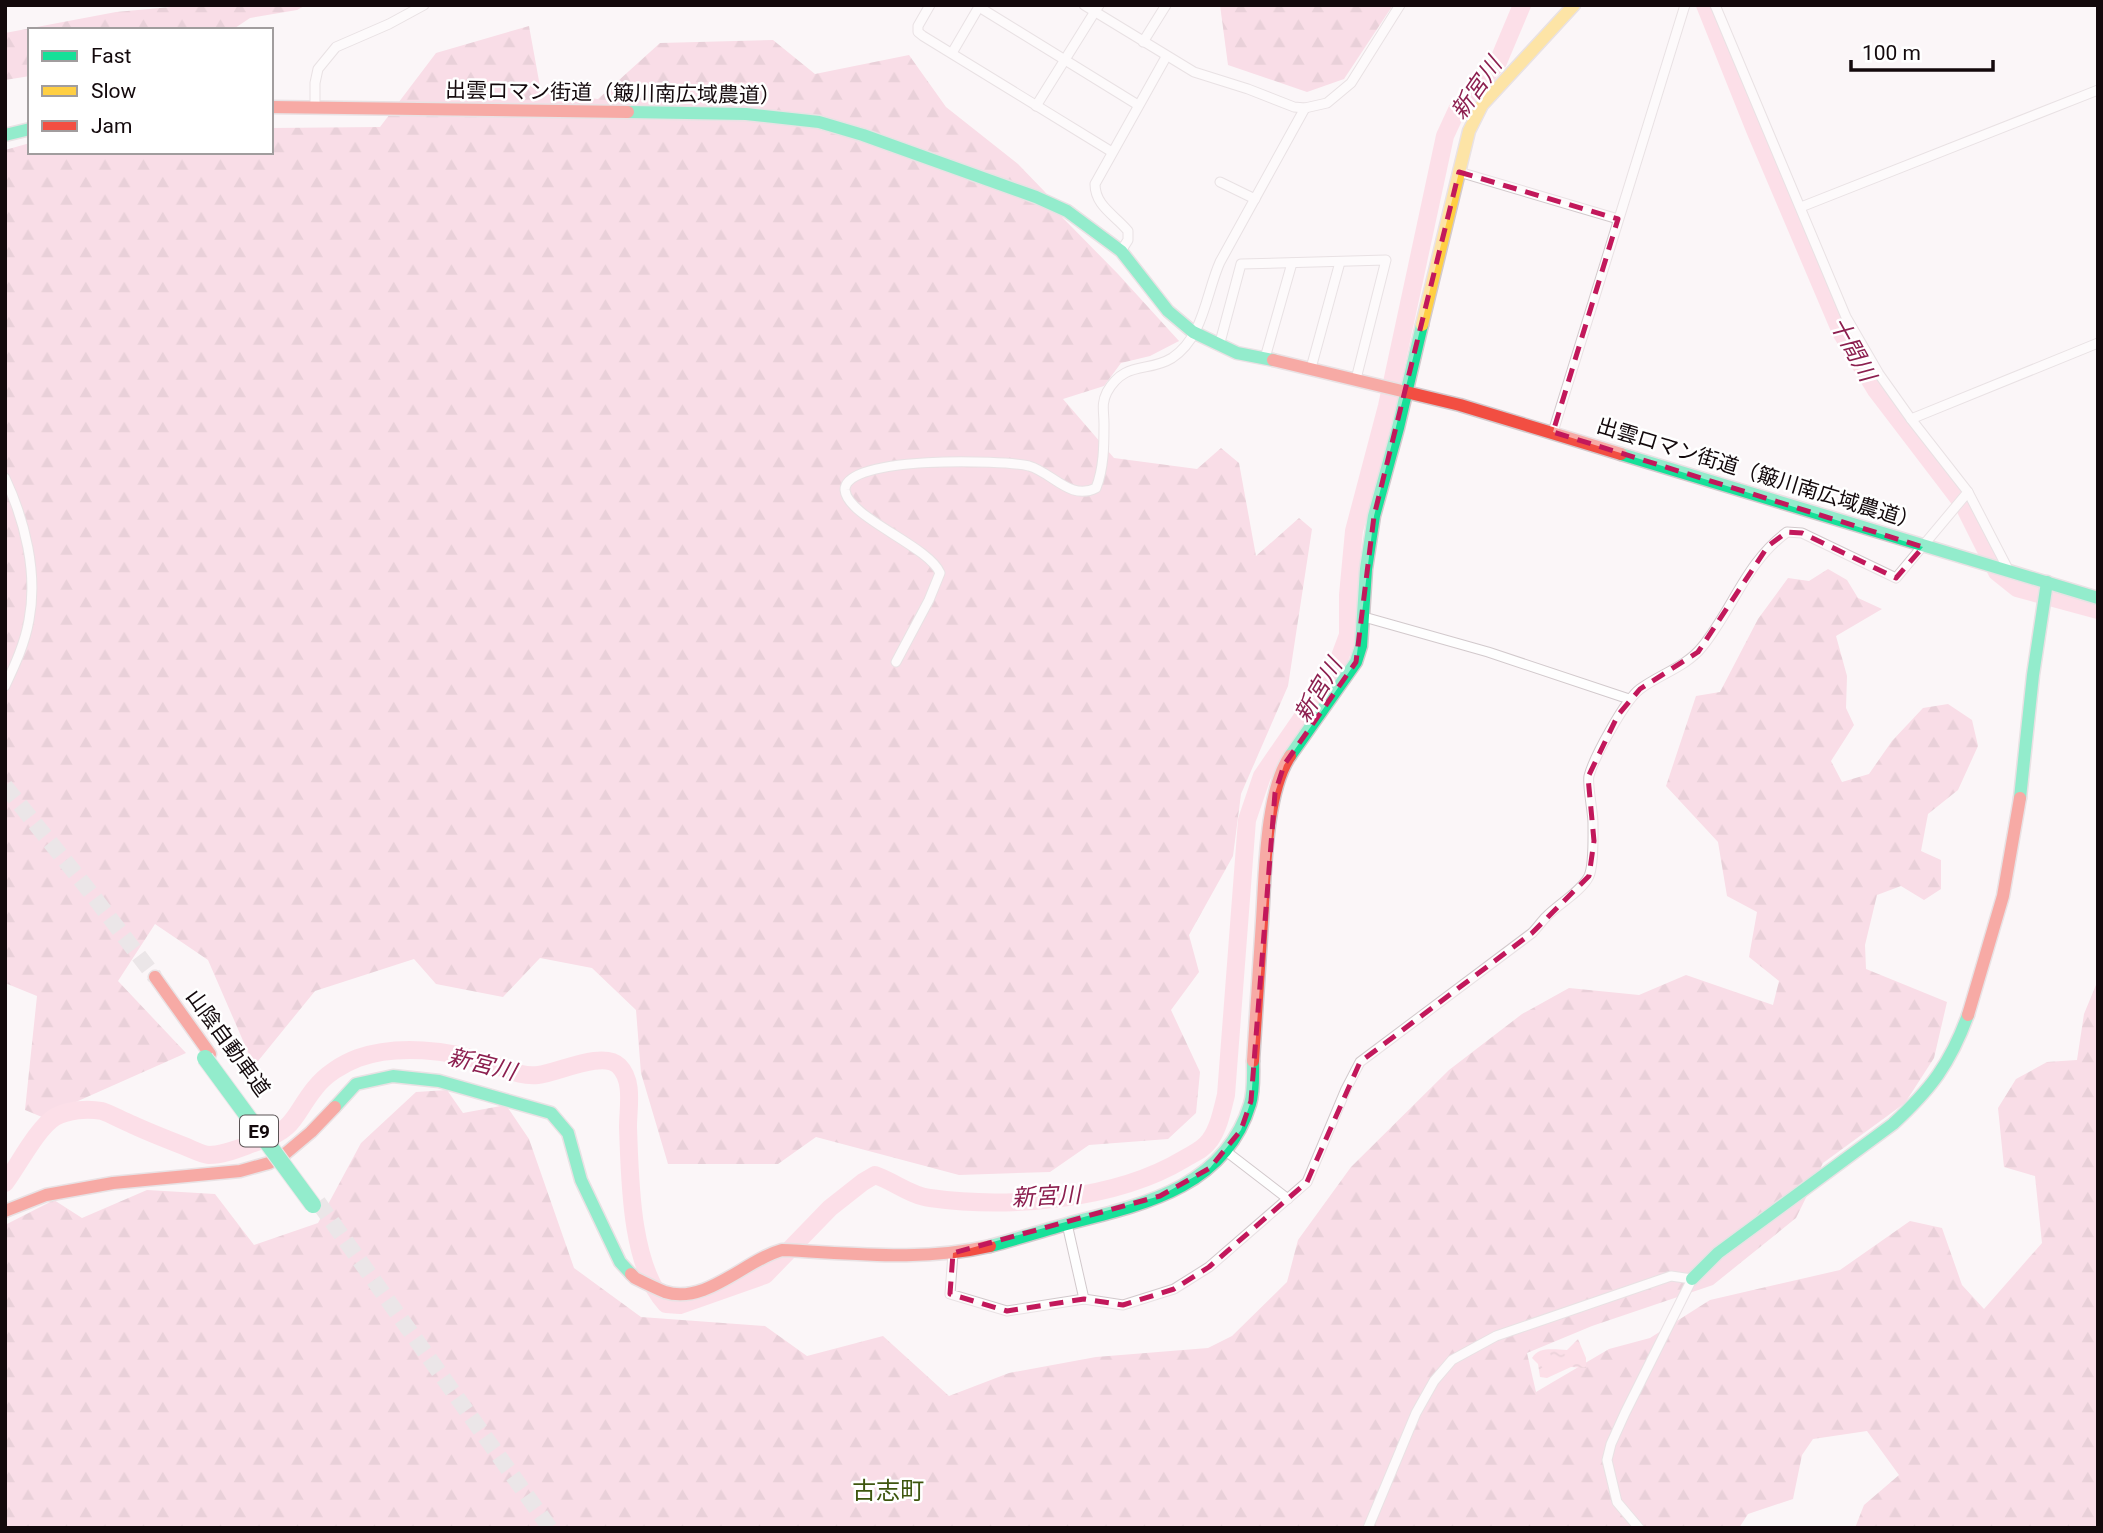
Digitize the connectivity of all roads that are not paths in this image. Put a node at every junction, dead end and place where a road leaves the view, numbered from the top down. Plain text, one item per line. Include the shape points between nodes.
1 (424, 5) edge
2 (930, 5) edge
3 (1084, 5) edge
4 (1166, 5) edge
5 (1400, 5) edge
6 (1574, 5) edge
7 (1685, 5) edge
8 (1715, 5) edge
9 (980, 6) edge
10 (1097, 9) edge
11 (1143, 42) junction
12 (952, 53) junction
13 (1166, 57) junction
14 (1065, 60) junction
15 (2098, 90) edge
16 (1138, 105) junction
17 (1036, 106) junction
18 (273, 107) edge
19 (315, 107) junction
20 (1305, 108) junction
21 (28, 130) edge
22 (5, 135) edge
23 (1112, 152) junction
24 (1459, 172) junction
25 (1220, 182) dead end
26 (1255, 199) junction
27 (1801, 207) junction
28 (1618, 219) junction
29 (1121, 250) junction
30 (1340, 261) junction
31 (1292, 263) junction
32 (1193, 332) junction
33 (2098, 343) edge
34 (1219, 346) junction
35 (1265, 358) junction
36 (1311, 368) junction
37 (1356, 380) junction
38 (1395, 389) junction
39 (1911, 419) junction
40 (1553, 432) junction
41 (5, 478) edge
42 (1968, 492) junction
43 (1923, 547) junction
44 (2009, 571) junction
45 (2047, 582) junction
46 (2094, 594) edge
47 (1364, 617) junction
48 (897, 662) dead end
49 (5, 686) edge
50 (1629, 699) junction
51 (151, 980) tunnel mouth
52 (1227, 1152) junction
53 (1288, 1199) junction
54 (315, 1203) tunnel mouth
55 (5, 1211) edge
56 (1067, 1224) junction
57 (953, 1253) junction
58 (1692, 1279) junction
59 (1084, 1299) junction
60 (1368, 1528) edge
61 (1639, 1528) edge

1 - 19 street via 336,47 318,69
2 - 12 street via 918,32
3 - 10 street
4 - 11 street
5 - 20 street via 1351,83 1327,103
6 - 24 main road via 1482,105 1469,131
7 - 28 street
8 - 27 street
9 - 12 street
9 - 14 street
10 - 11 street
10 - 14 street
11 - 13 street
12 - 17 street
13 - 16 street
13 - 20 street via 1194,72
14 - 16 street
14 - 17 street
15 - 27 street
16 - 23 street
17 - 23 street
18 - 19 main road, 出雲ロマン街道（簸川南広域農道）
19 - 29 main road, 出雲ロマン街道（簸川南広域農道） via 746,114 818,122 1036,197 1067,211
20 - 26 street
21 - 22 main road
23 - 29 street via 1095,192 1128,230
24 - 28 street
24 - 38 main road
25 - 26 street
26 - 32 street via 1220,262 1202,319
27 - 39 street via 1846,317
28 - 40 street
29 - 32 main road, 出雲ロマン街道（簸川南広域農道） via 1168,311
30 - 31 street
30 - 36 street
30 - 37 street via 1386,260
31 - 34 street via 1241,264
31 - 35 street
32 - 34 main road, 出雲ロマン街道（簸川南広域農道）
32 - 48 street via 1171,359 1130,370 1108,391 1102,405 1102,474 1096,488 1088,492 1067,488 1031,467 1004,463 915,463 851,478 845,491 850,500 940,573
33 - 39 street
34 - 35 main road, 出雲ロマン街道（簸川南広域農道）
35 - 36 main road, 出雲ロマン街道（簸川南広域農道）
36 - 37 main road, 出雲ロマン街道（簸川南広域農道）
37 - 38 main road, 出雲ロマン街道（簸川南広域農道）
38 - 40 main road, 出雲ロマン街道（簸川南広域農道）
38 - 47 main road via 1366,569
39 - 42 street
40 - 43 main road, 出雲ロマン街道（簸川南広域農道）
41 - 49 street via 19,509 31,583 30,619
42 - 43 street
42 - 44 street
43 - 44 main road, 出雲ロマン街道（簸川南広域農道）
43 - 50 street via 1896,579 1802,533 1787,532 1768,546 1698,652
44 - 45 main road, 出雲ロマン街道（簸川南広域農道）
45 - 46 main road, 出雲ロマン街道（簸川南広域農道）
45 - 58 main road via 2019,811 2001,910 1947,1062 1934,1083 1893,1124 1718,1253
47 - 50 street
47 - 52 main road via 1356,662 1284,765 1275,793 1266,856 1251,1101
50 - 53 street via 1588,777 1594,841 1589,876 1532,933 1360,1062 1307,1182
51 - 54 main road, 山陰自動車道 / E9, bridge
52 - 53 street
52 - 56 main road via 1189,1182 1160,1196
53 - 59 street via 1209,1268 1174,1289 1123,1306
55 - 57 main road via 73,1190 240,1171 269,1163 311,1132 356,1084 393,1076 439,1081 551,1113 568,1133 581,1180 620,1262 635,1278 668,1293 702,1292 782,1250
56 - 57 main road
56 - 59 street
57 - 59 street via 950,1294 1007,1311
58 - 60 street via 1671,1276 1496,1336 1452,1360 1416,1413
58 - 61 street via 1606,1460 1617,1502

